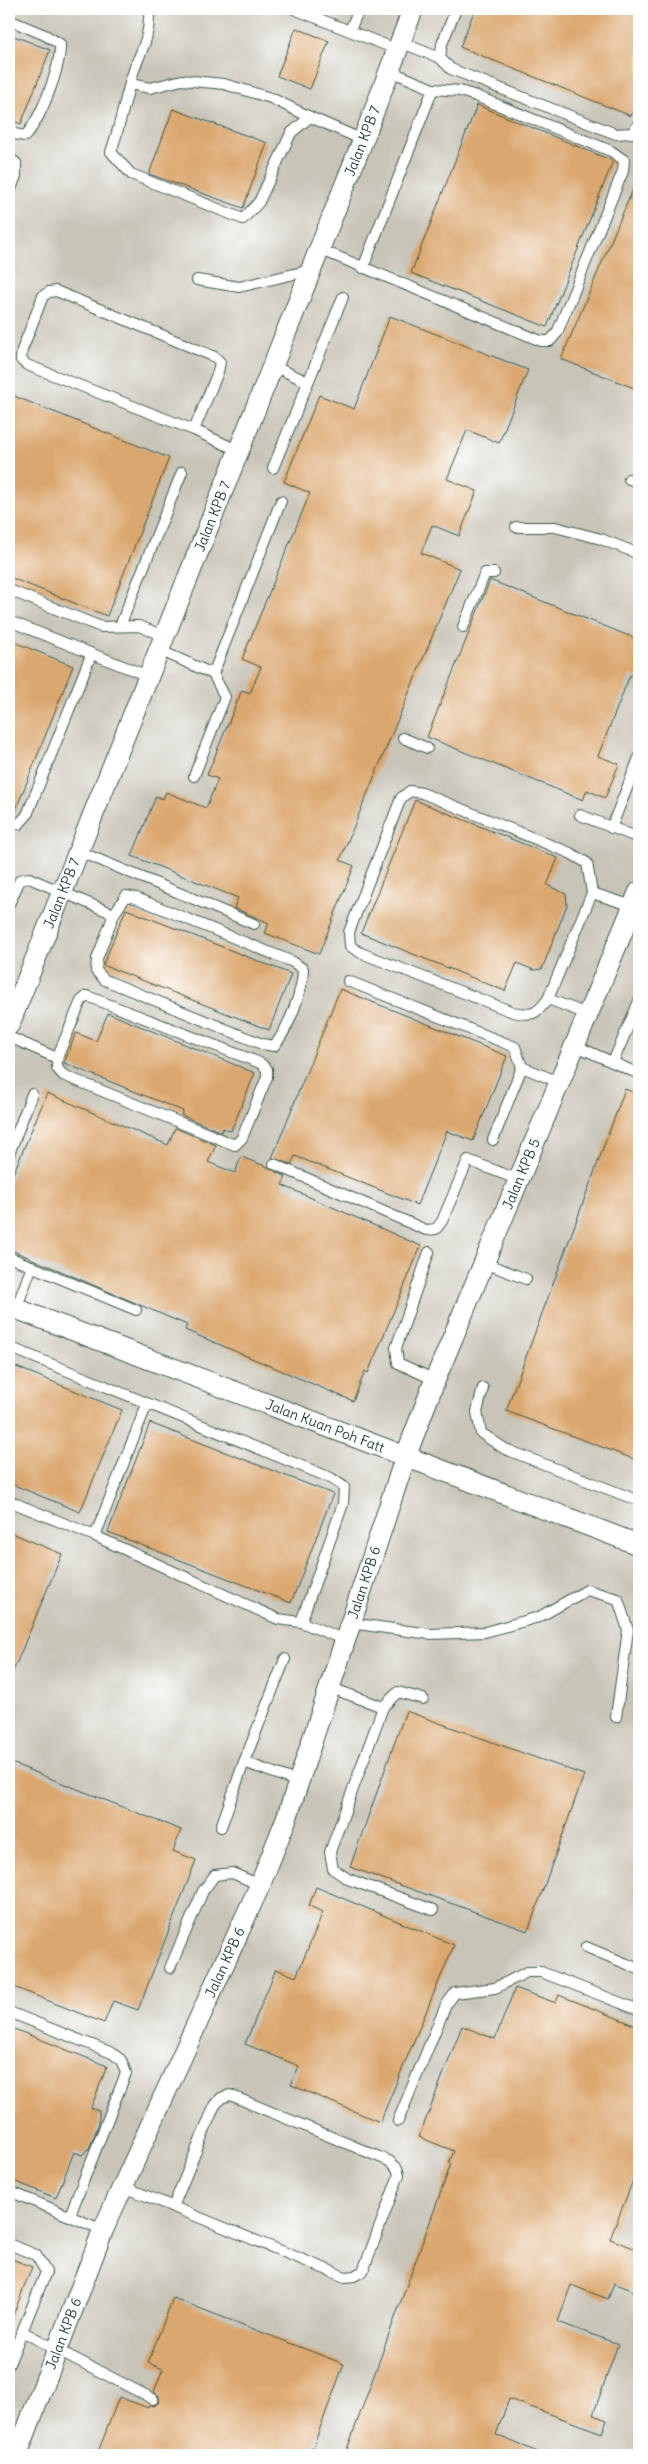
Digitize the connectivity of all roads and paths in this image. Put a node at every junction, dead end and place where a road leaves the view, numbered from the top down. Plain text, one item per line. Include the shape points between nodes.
1 (294, 9) edge
2 (359, 9) edge
3 (413, 9) edge
4 (456, 9) edge
5 (149, 17) dead end
6 (9, 20) edge
7 (350, 30) junction
8 (399, 46) junction
9 (440, 58) junction
10 (390, 71) junction
11 (130, 84) junction
12 (432, 89) junction
13 (310, 117) junction
14 (639, 123) edge
15 (9, 132) edge
16 (363, 140) junction
17 (9, 158) edge
18 (9, 194) edge
19 (319, 249) junction
20 (363, 268) junction
21 (312, 269) junction
22 (197, 280) dead end
23 (342, 297) dead end
24 (273, 366) junction
25 (308, 382) junction
26 (194, 430) junction
27 (239, 450) junction
28 (273, 468) dead end
29 (182, 472) dead end
30 (281, 501) dead end
31 (516, 527) dead end
32 (639, 554) edge
33 (494, 573) dead end
34 (9, 590) edge
35 (9, 621) edge
36 (120, 626) junction
37 (463, 627) dead end
38 (162, 643) junction
39 (91, 655) junction
40 (213, 674) junction
41 (148, 676) junction
42 (403, 738) dead end
43 (427, 748) dead end
44 (639, 758) edge
45 (194, 776) dead end
46 (580, 814) dead end
47 (9, 823) edge
48 (611, 828) junction
49 (639, 838) edge
50 (78, 851) junction
51 (62, 892) junction
52 (592, 893) junction
53 (636, 899) edge
54 (9, 904) edge
55 (114, 914) junction
56 (254, 924) dead end
57 (348, 981) dead end
58 (548, 999) junction
59 (639, 1001) edge
60 (587, 1014) junction
61 (9, 1025) edge
62 (9, 1037) edge
63 (574, 1045) junction
64 (57, 1058) junction
65 (613, 1062) junction
66 (522, 1067) junction
67 (639, 1074) edge
68 (559, 1082) junction
69 (32, 1094) dead end
70 (492, 1140) dead end
71 (9, 1154) edge
72 (274, 1164) dead end
73 (519, 1180) junction
74 (428, 1252) dead end
75 (9, 1257) edge
76 (485, 1263) junction
77 (32, 1266) junction
78 (526, 1279) dead end
79 (12, 1308) edge
80 (136, 1310) dead end
81 (9, 1347) edge
82 (434, 1380) junction
83 (482, 1388) dead end
84 (147, 1404) junction
85 (405, 1458) junction
86 (9, 1501) edge
87 (639, 1501) edge
88 (95, 1536) junction
89 (639, 1546) edge
90 (301, 1622) junction
91 (348, 1632) junction
92 (285, 1659) dead end
93 (331, 1688) junction
94 (423, 1699) dead end
95 (383, 1708) junction
96 (616, 1717) dead end
97 (244, 1762) junction
98 (300, 1782) junction
99 (221, 1827) dead end
100 (260, 1885) junction
101 (433, 1910) dead end
102 (586, 1947) dead end
103 (170, 1968) dead end
104 (639, 1969) edge
105 (639, 2010) edge
106 (9, 2012) edge
107 (398, 2120) dead end
108 (122, 2186) junction
109 (9, 2191) edge
110 (173, 2207) junction
111 (70, 2215) junction
112 (102, 2230) junction
113 (9, 2244) edge
114 (23, 2332) junction
115 (57, 2349) junction
116 (9, 2364) edge
117 (153, 2399) dead end
118 (17, 2455) edge

1 - 7 lane
2 - 7 lane
3 - 8 street, Jalan KPB 7
4 - 9 lane
5 - 11 lane via 149,34
6 - 15 lane via 60,44 61,57 34,127 25,136
7 - 8 lane
8 - 9 lane
8 - 10 street, Jalan KPB 7
9 - 14 lane via 451,69 616,134 632,133
10 - 12 lane
10 - 16 street, Jalan KPB 7
11 - 13 lane via 150,88 182,80 224,84 271,98
11 - 13 lane via 111,152 130,174 243,219 259,202 291,133
12 - 20 lane
12 - 20 lane via 476,96 611,151 624,160 623,171 557,333 550,342
13 - 16 lane
16 - 19 street, Jalan KPB 7
17 - 18 lane via 16,163 16,176
19 - 20 lane
19 - 21 street, Jalan KPB 7
21 - 22 lane via 239,287
21 - 24 street, Jalan KPB 7
23 - 25 lane
24 - 25 lane
24 - 27 street, Jalan KPB 7
25 - 28 lane
26 - 26 lane via 27,365 22,360 22,350 44,296 56,291 215,357 220,362 218,372
26 - 27 lane
27 - 38 street, Jalan KPB 7
29 - 36 lane
30 - 40 lane
31 - 32 lane via 555,527 601,539
33 - 37 lane via 485,574
34 - 36 lane via 100,627
35 - 39 lane
36 - 38 lane via 139,626
38 - 40 lane
38 - 41 street, Jalan KPB 7
39 - 41 lane
39 - 47 lane via 28,815 19,824
40 - 45 lane via 225,697
41 - 50 street, Jalan KPB 7
42 - 43 lane
44 - 48 lane
46 - 48 lane
48 - 49 lane
50 - 51 street, Jalan KPB 7
50 - 56 lane
51 - 54 lane via 29,878 20,880
51 - 55 lane
51 - 61 street, Jalan KPB 7
52 - 53 lane
52 - 58 lane
52 - 58 lane via 587,863 570,853 422,794 410,791 401,798 348,932 350,946 513,1012 529,1015 540,1010
53 - 60 street, Jalan KPB 5
55 - 55 lane via 126,896 136,898 293,962 303,969 303,981 282,1037 274,1046 262,1044 105,980 96,971 97,959
57 - 66 lane via 514,1047
58 - 60 lane
59 - 65 lane
60 - 63 street, Jalan KPB 5
62 - 64 lane
63 - 65 lane
63 - 68 street, Jalan KPB 5
64 - 64 lane via 57,1068 63,1075 235,1144 242,1138 267,1077 267,1069 260,1064 87,996 81,1001
65 - 67 lane
66 - 68 lane
66 - 70 lane
68 - 73 street, Jalan KPB 5
69 - 71 lane
72 - 73 lane via 426,1230 436,1229 442,1221 468,1160
73 - 76 street, Jalan KPB 5
74 - 82 lane via 396,1348 398,1364
75 - 77 lane
76 - 78 lane
76 - 82 street, Jalan KPB 5
77 - 79 lane
77 - 80 lane
79 - 85 street, Jalan Kuan Poh Fatt
81 - 84 lane
82 - 85 street, Jalan KPB 5
83 - 87 lane via 477,1412 482,1434 505,1448
84 - 88 lane
84 - 90 lane via 331,1478 344,1487 343,1504
85 - 89 street, Jalan Kuan Poh Fatt
85 - 91 street, Jalan KPB 6
86 - 88 lane
88 - 90 lane via 278,1619
90 - 91 lane
91 - 93 street, Jalan KPB 6
91 - 96 lane via 485,1632 539,1618 587,1590 618,1599 628,1630
92 - 97 lane
93 - 95 lane
93 - 98 street, Jalan KPB 6
94 - 95 lane via 398,1692
95 - 101 lane via 330,1852 333,1869 348,1879
97 - 98 lane
97 - 99 lane
98 - 100 street, Jalan KPB 6
100 - 103 lane via 232,1873 215,1875 203,1891
100 - 108 street, Jalan KPB 6
102 - 104 lane
105 - 107 lane via 541,1972 527,1972 495,1988 455,1992 446,2005
106 - 111 lane via 112,2052 121,2060 126,2073
108 - 110 lane
108 - 112 street, Jalan KPB 6
109 - 111 lane
110 - 110 lane via 345,2277 354,2276 362,2271 399,2175 389,2161 230,2095 221,2098 214,2108
111 - 112 lane
112 - 115 street, Jalan KPB 6
113 - 114 lane via 36,2255 46,2272
114 - 115 lane
114 - 116 lane
115 - 117 lane
115 - 118 street, Jalan KPB 6

